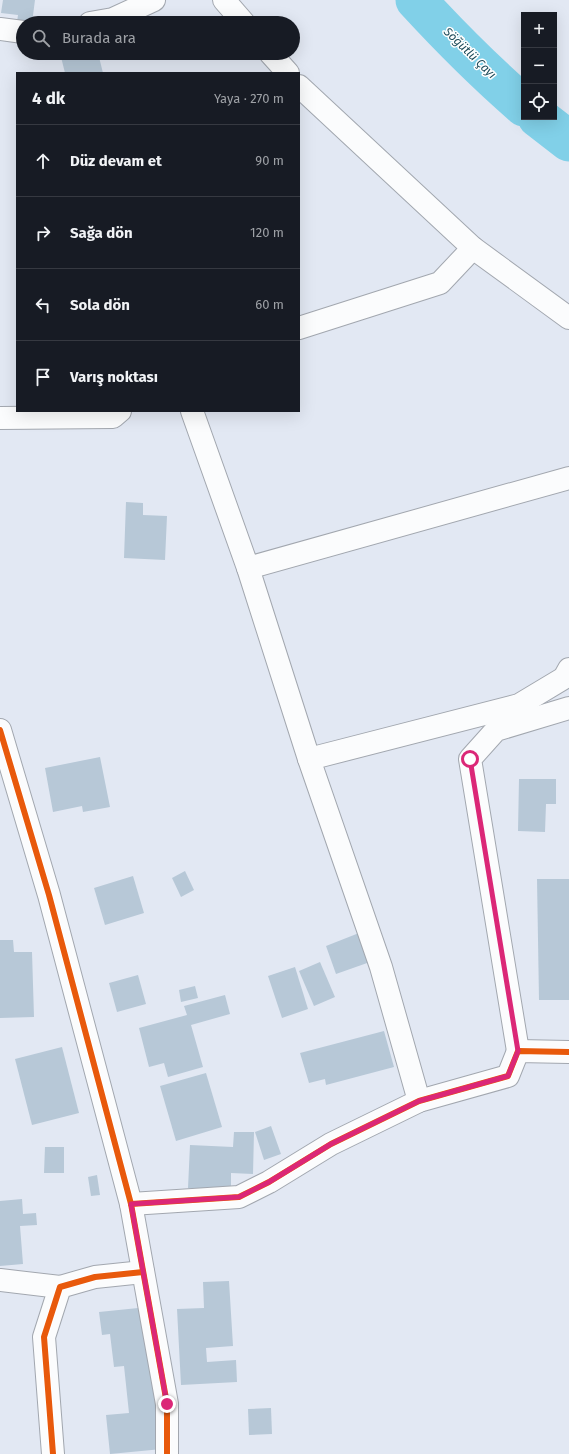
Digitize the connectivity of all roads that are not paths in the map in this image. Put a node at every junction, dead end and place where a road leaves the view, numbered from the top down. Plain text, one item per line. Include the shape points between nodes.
1 (154, 0) edge
2 (224, 0) edge
3 (118, 16) edge
4 (238, 16) edge
5 (0, 29) edge
6 (16, 31) edge
7 (276, 60) edge
8 (287, 72) edge
9 (300, 87) edge
10 (473, 248) junction
11 (569, 318) edge
12 (300, 328) edge
13 (119, 412) edge
14 (192, 412) edge
15 (0, 418) edge
16 (569, 478) edge
17 (248, 568) junction
18 (569, 669) edge
19 (569, 708) edge
20 (0, 730) edge
21 (309, 759) junction
22 (518, 1051) junction
23 (569, 1052) edge
24 (419, 1101) junction
25 (131, 1204) junction
26 (143, 1272) junction
27 (0, 1280) edge
28 (60, 1287) junction
29 (52, 1454) edge
30 (167, 1454) edge

1 - 3 street
2 - 4 street
5 - 6 street
7 - 8 street
9 - 10 street
10 - 11 street
10 - 12 street via 440,283
13 - 15 street via 113,416
14 - 17 street
16 - 17 street
17 - 21 street
18 - 21 street via 564,678 519,704
19 - 22 street via 496,730 470,759
20 - 25 street via 49,895
21 - 24 street via 381,967
22 - 23 street
22 - 24 street via 508,1076
24 - 25 street via 331,1144 239,1197
25 - 26 street
26 - 28 street via 95,1277
26 - 30 street via 167,1404
27 - 28 street
28 - 29 street via 44,1337

